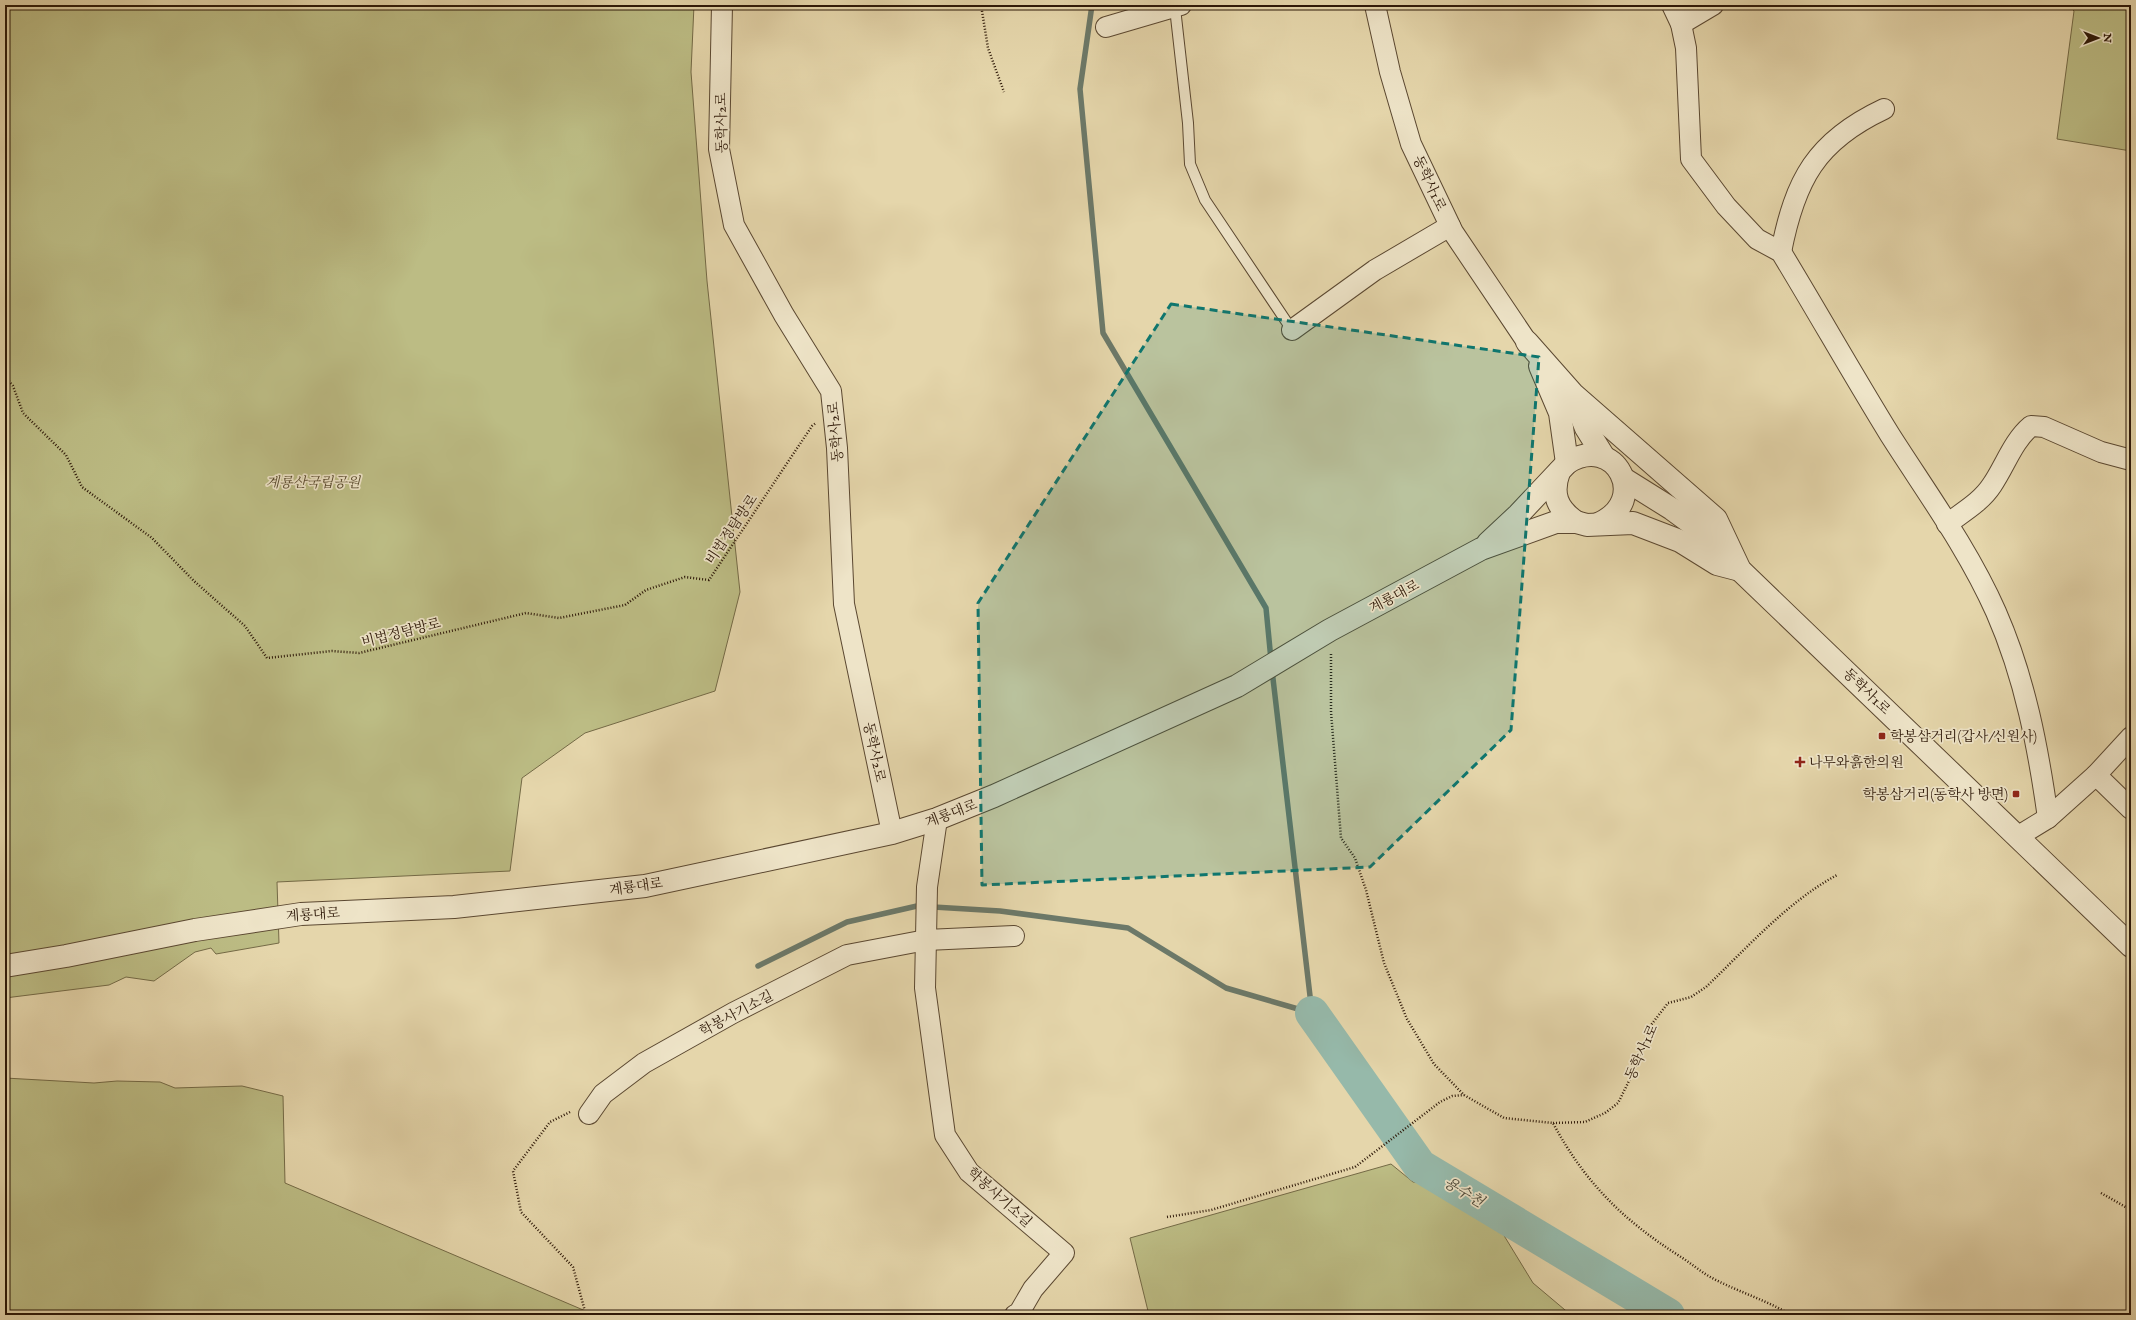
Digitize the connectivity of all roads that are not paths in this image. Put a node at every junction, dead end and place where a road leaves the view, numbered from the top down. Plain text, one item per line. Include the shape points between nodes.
1 (722, 5) edge
2 (1375, 5) edge
3 (1672, 5) edge
4 (1713, 5) edge
5 (1178, 6) edge
6 (1681, 24) junction
7 (1106, 27) dead end
8 (1884, 109) dead end
9 (1450, 226) junction
10 (1782, 252) junction
11 (1292, 330) joint
12 (1527, 342) junction
13 (1573, 394) junction
14 (1604, 458) junction
15 (2131, 460) edge
16 (1563, 468) junction
17 (1624, 478) junction
18 (1576, 522) junction
19 (1598, 524) junction
20 (1947, 524) junction
21 (1481, 550) junction
22 (1735, 561) junction
23 (2131, 737) edge
24 (2096, 775) junction
25 (2131, 809) edge
26 (2048, 818) junction
27 (937, 819) junction
28 (892, 833) junction
29 (2017, 837) junction
30 (926, 930) junction
31 (1014, 936) dead end
32 (2131, 946) edge
33 (5, 966) edge
34 (583, 1111) road end
35 (1018, 1314) edge

1 - 28 street, 동학사2로 via 720,149 734,225 784,315 831,391 843,540 844,604
2 - 9 street, 동학사1로 via 1390,72 1411,144
3 - 6 street
4 - 6 street
5 - 7 street
5 - 11 lane via 1190,164 1205,200
6 - 10 street via 1686,48 1691,159 1726,206 1757,239
8 - 10 street via 1857,122 1816,158 1797,192 1786,227
9 - 11 street via 1375,270
9 - 12 street, 동학사1로
10 - 20 street via 1890,434
12 - 13 street
12 - 16 street via 1549,384 1560,413
13 - 14 street via 1586,428
13 - 22 street via 1716,519
14 - 16 street via 1588,454 1576,457
14 - 17 street via 1618,468
15 - 20 street via 2102,452 2044,427 2031,426 2023,433 1991,487 1975,504
16 - 18 street via 1555,483 1555,495 1559,506
16 - 21 street
17 - 19 street via 1625,490 1620,507 1609,519
17 - 22 street, 동학사1로 via 1701,529
18 - 19 street
18 - 21 street via 1556,522
19 - 22 street via 1633,523 1680,541 1717,564
20 - 26 street via 1975,568 1997,614 2018,671 2040,755
21 - 27 street, 계룡대로 via 1330,630 1237,686
22 - 29 street, 동학사1로
23 - 24 street
24 - 25 street
24 - 26 street
26 - 29 street
27 - 28 street, 계룡대로
27 - 30 street via 927,887
28 - 33 street, 계룡대로 via 645,886 454,907 301,914 195,930
29 - 32 street, 동학사1로
30 - 31 street
30 - 34 street, 학봉사기소길 via 847,955 734,1013 644,1062
30 - 35 street, 학봉사기소길 via 925,988 945,1135 969,1172 1064,1253 1034,1289

